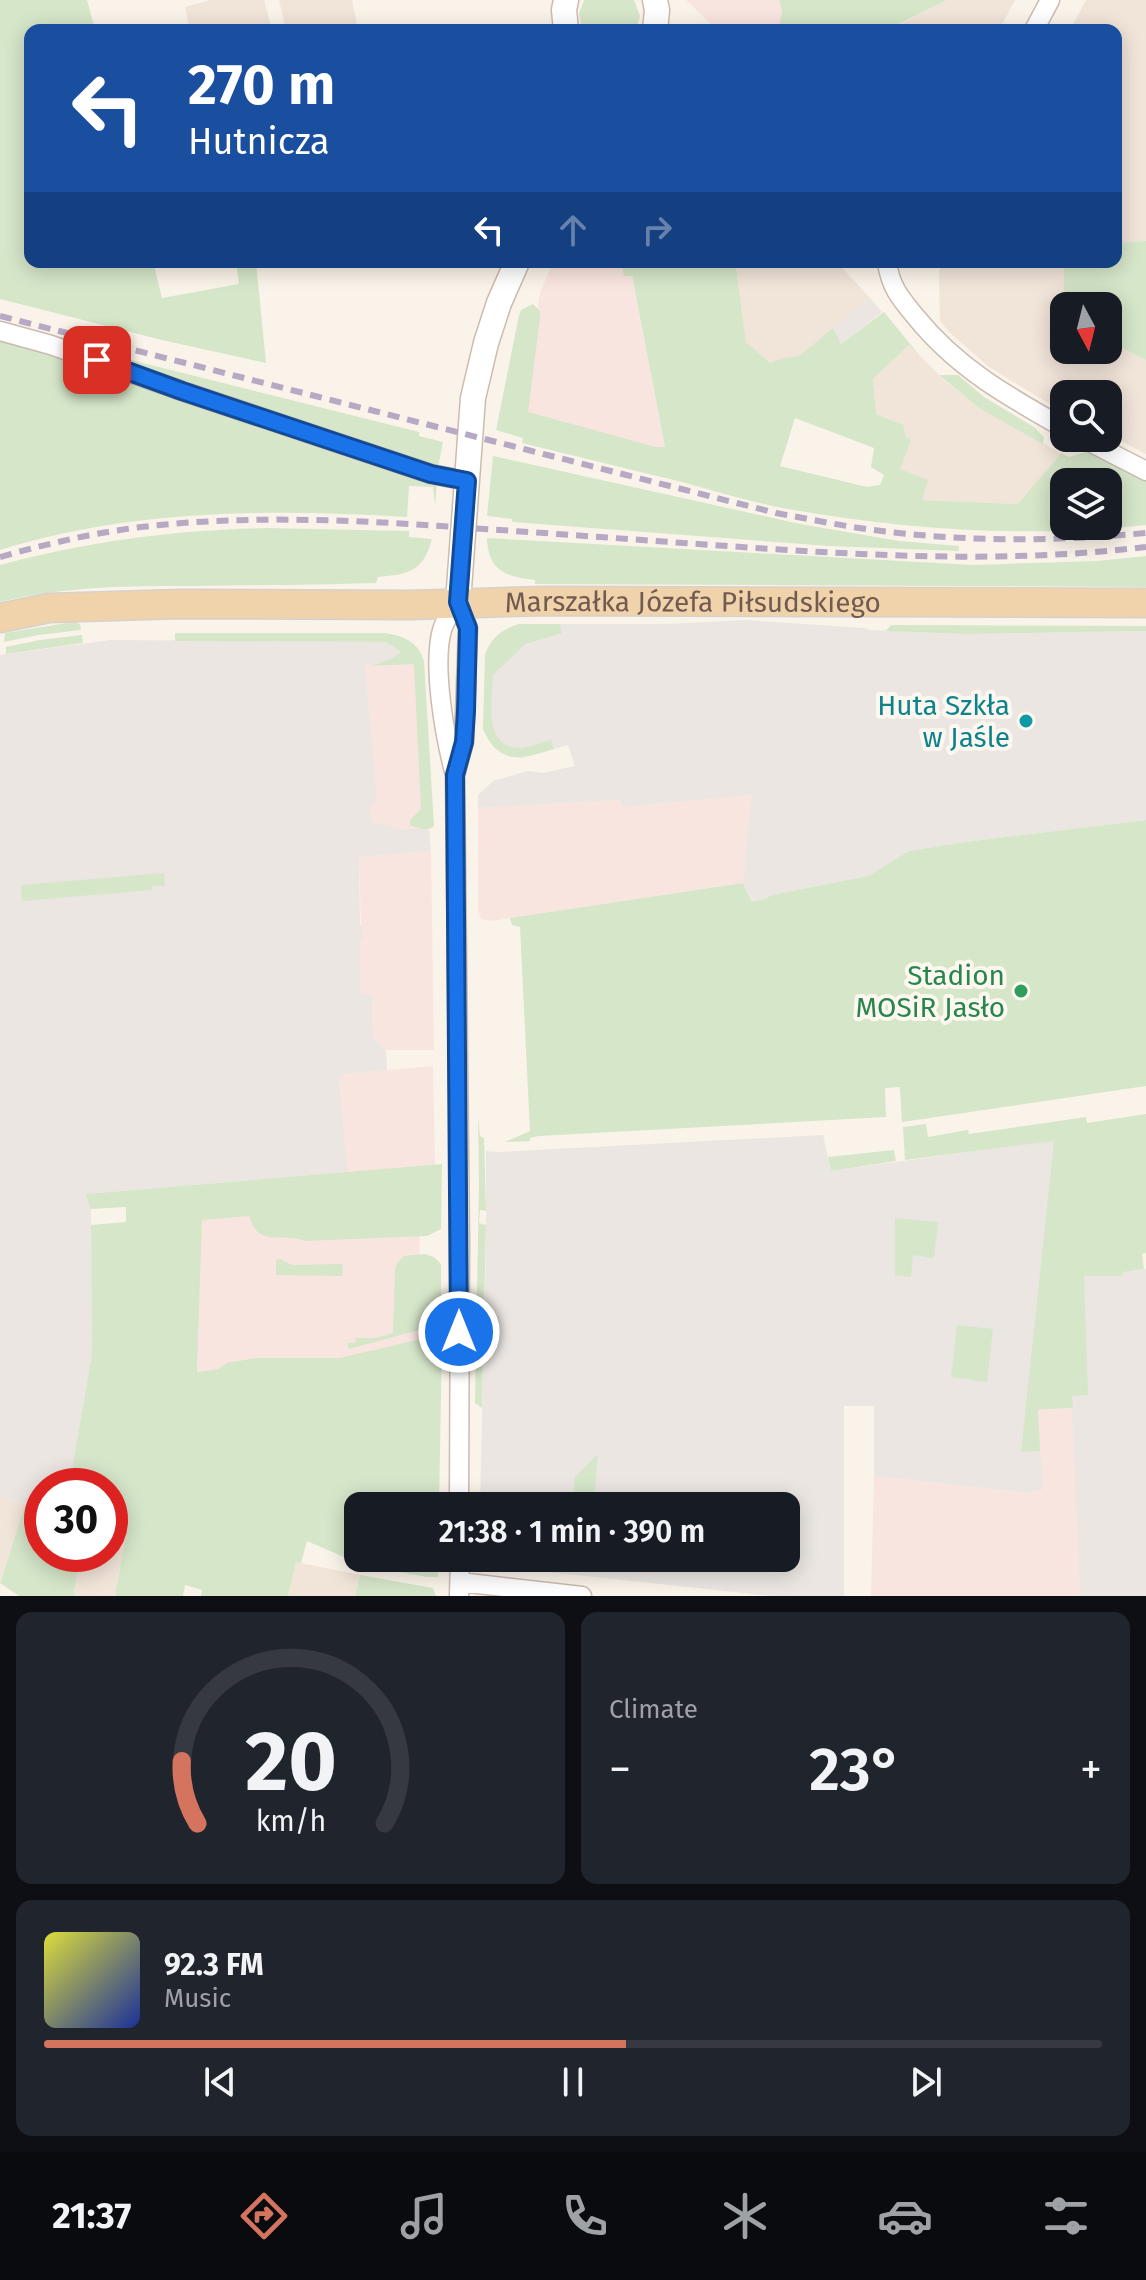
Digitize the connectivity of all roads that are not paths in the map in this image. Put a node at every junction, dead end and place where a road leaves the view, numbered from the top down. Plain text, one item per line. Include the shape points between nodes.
1 (1050, 0) edge
2 (1037, 24) edge
3 (514, 268) edge
4 (888, 268) edge
5 (0, 331) edge
6 (1050, 420) edge
7 (1109, 452) edge
8 (1146, 471) edge
9 (467, 481) junction
10 (458, 602) junction
11 (1146, 603) edge
12 (0, 618) edge
13 (455, 775) junction
14 (459, 1492) edge
15 (460, 1589) edge
16 (582, 1596) edge

1 - 2 street
3 - 9 main road via 486,343 473,398
4 - 6 street via 892,286 948,353 995,389
5 - 9 street via 431,474
7 - 8 street
9 - 10 main road
10 - 11 main road, Marszałka Józefa Piłsudskiego
10 - 12 main road, Marszałka Józefa Piłsudskiego via 110,605 49,608
10 - 13 street via 468,628 464,742
10 - 13 street via 442,629 439,668 446,742
13 - 14 street
15 - 16 street

